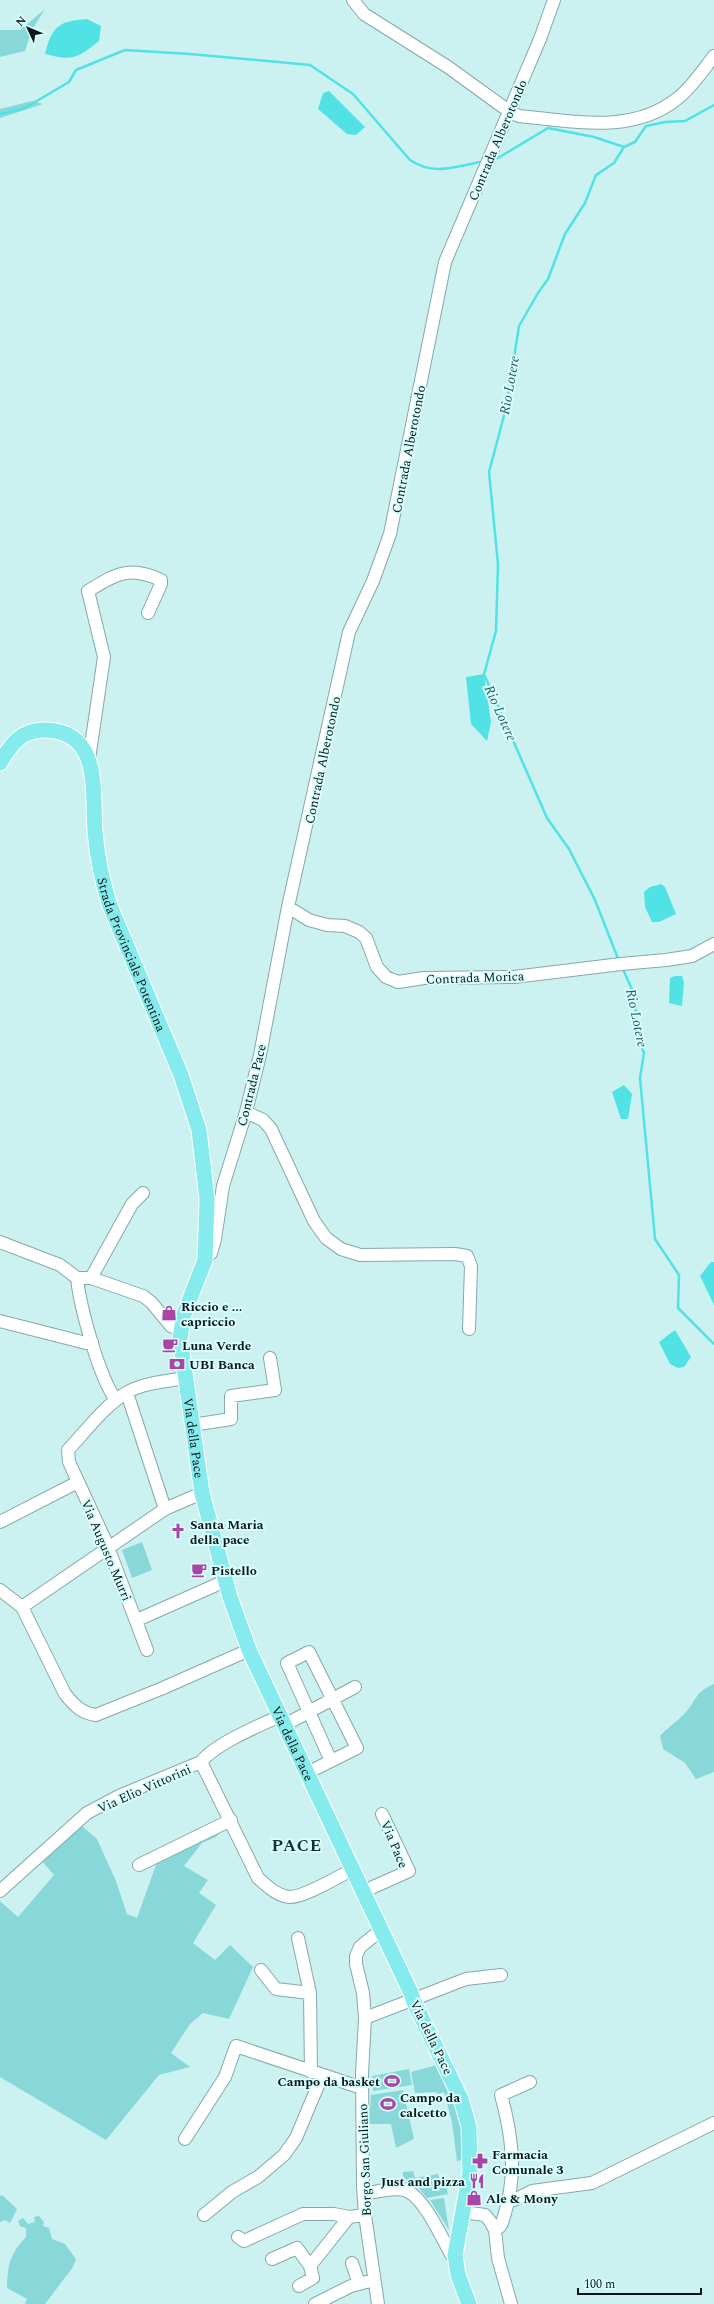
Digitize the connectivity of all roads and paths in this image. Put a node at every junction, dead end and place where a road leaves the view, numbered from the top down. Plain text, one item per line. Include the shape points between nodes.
1 (353, 0) edge
2 (554, 0) edge
3 (714, 56) edge
4 (510, 112) junction
5 (148, 613) dead end
6 (89, 759) junction
7 (0, 763) edge
8 (288, 907) junction
9 (714, 944) edge
10 (246, 1112) junction
11 (144, 1193) dead end
12 (0, 1242) edge
13 (205, 1260) junction
14 (77, 1278) junction
15 (91, 1278) junction
16 (0, 1321) edge
17 (469, 1329) dead end
18 (180, 1330) junction
19 (92, 1342) junction
20 (270, 1358) dead end
21 (186, 1378) junction
22 (127, 1393) junction
23 (116, 1400) junction
24 (192, 1425) junction
25 (78, 1482) junction
26 (202, 1493) junction
27 (165, 1509) junction
28 (0, 1522) edge
29 (108, 1547) junction
30 (225, 1581) junction
31 (0, 1590) edge
32 (22, 1607) junction
33 (137, 1620) junction
34 (147, 1650) dead end
35 (249, 1650) junction
36 (355, 1687) dead end
37 (333, 1700) junction
38 (309, 1712) junction
39 (285, 1719) junction
40 (332, 1761) junction
41 (201, 1762) junction
42 (307, 1773) junction
43 (382, 1814) dead end
44 (230, 1820) junction
45 (140, 1865) dead end
46 (352, 1870) junction
47 (0, 1891) edge
48 (362, 1892) junction
49 (381, 1930) junction
50 (298, 1938) dead end
51 (261, 1970) dead end
52 (501, 1975) dead end
53 (310, 1993) junction
54 (365, 2018) junction
55 (310, 2072) junction
56 (322, 2076) junction
57 (530, 2082) dead end
58 (362, 2088) junction
59 (714, 2123) edge
60 (186, 2139) dead end
61 (364, 2194) junction
62 (509, 2199) junction
63 (463, 2212) junction
64 (204, 2215) dead end
65 (365, 2215) junction
66 (349, 2218) junction
67 (495, 2230) junction
68 (238, 2237) dead end
69 (455, 2254) junction
70 (272, 2258) dead end
71 (352, 2263) dead end
72 (310, 2266) junction
73 (374, 2280) junction
74 (359, 2284) junction
75 (300, 2286) dead end
76 (317, 2304) edge
77 (378, 2304) edge
78 (469, 2304) edge
79 (511, 2304) edge

1 - 4 street via 364,14 448,67
2 - 4 street, Contrada Alberotondo
3 - 4 street via 679,97 659,112 646,117 596,123 519,116
4 - 8 street, Contrada Alberotondo via 446,262 390,534 373,581 349,632
5 - 6 street via 161,584 161,580 149,575 126,572 88,591 104,657
6 - 7 main road, Strada Provinciale Potentina via 78,742 66,734 42,730 19,737
6 - 13 main road, Strada Provinciale Potentina via 101,877 120,931 181,1075 199,1130 207,1200
8 - 9 street, Contrada Morica via 310,920 326,925 345,926 359,932 366,938 377,967 386,977 398,982 424,978 514,977 666,960 692,956
8 - 10 street, Contrada Pace
10 - 13 street, Contrada Pace via 223,1186 215,1239 211,1253
10 - 17 street via 263,1120 271,1129 314,1221 326,1238 341,1249 360,1255 467,1256 471,1266
11 - 15 street via 132,1204
12 - 14 street via 60,1265
13 - 18 main road, Via della Pace
14 - 15 street
14 - 19 street via 79,1296
15 - 18 street via 148,1299 171,1326
16 - 19 street via 86,1343
18 - 21 main road, Via della Pace
19 - 23 street via 110,1392
20 - 24 street via 275,1390 231,1396 231,1419
21 - 22 street via 151,1384
21 - 24 main road, Via della Pace
22 - 23 street
22 - 27 street
23 - 25 street, Via Augusto Murri via 68,1450 69,1462
24 - 26 main road, Via della Pace
25 - 28 street
25 - 29 street, Via Augusto Murri
26 - 27 street
26 - 30 main road, Via della Pace
27 - 29 street
29 - 32 street
29 - 33 street, Via Augusto Murri
30 - 33 street
30 - 35 main road, Via della Pace
31 - 32 street
32 - 35 street via 65,1694 73,1704 89,1714 96,1715
33 - 34 street, Via Augusto Murri
35 - 39 main road, Via della Pace
36 - 37 street, Via Elio Vittorini
37 - 38 street, Via Elio Vittorini
37 - 38 street via 309,1652 287,1663
37 - 40 street via 357,1748
38 - 39 street, Via Elio Vittorini
38 - 40 street
39 - 41 street, Via Elio Vittorini via 233,1740
39 - 42 main road, Via della Pace
40 - 42 street
41 - 44 street
41 - 47 street, Via Elio Vittorini via 119,1796 87,1813
42 - 46 main road, Via della Pace
43 - 48 street, Via Pace via 409,1871
44 - 45 street
44 - 46 street via 258,1878 271,1890 280,1894 290,1897 303,1893
46 - 48 main road, Via della Pace
48 - 49 main road, Via della Pace
49 - 54 street, Borgo San Giuliano via 360,1947 356,1956
49 - 63 main road, Via della Pace via 450,2073 466,2113 470,2140 470,2172
50 - 53 street
51 - 53 street via 276,1989
52 - 54 street via 466,1980
53 - 55 street
54 - 58 street, Borgo San Giuliano
55 - 56 street
55 - 60 street via 236,2046 225,2077
56 - 58 street
56 - 64 street via 296,2138 284,2155
57 - 62 street via 501,2095 511,2137 512,2177
58 - 61 street, Borgo San Giuliano
59 - 62 street via 592,2183 532,2191 514,2200
61 - 65 street, Borgo San Giuliano
61 - 69 street via 399,2189 412,2194 422,2204 451,2254
62 - 67 street via 501,2225
63 - 67 street via 485,2215
63 - 69 main road, Via della Pace
65 - 66 street
65 - 73 street, Borgo San Giuliano
66 - 68 street via 334,2214 303,2214 244,2241
66 - 72 street
67 - 79 street via 498,2258
69 - 78 main road, Via della Pace via 458,2276
70 - 72 street via 297,2248
71 - 74 street
72 - 75 street via 313,2278
73 - 74 street
73 - 77 street, Borgo San Giuliano
74 - 76 street

